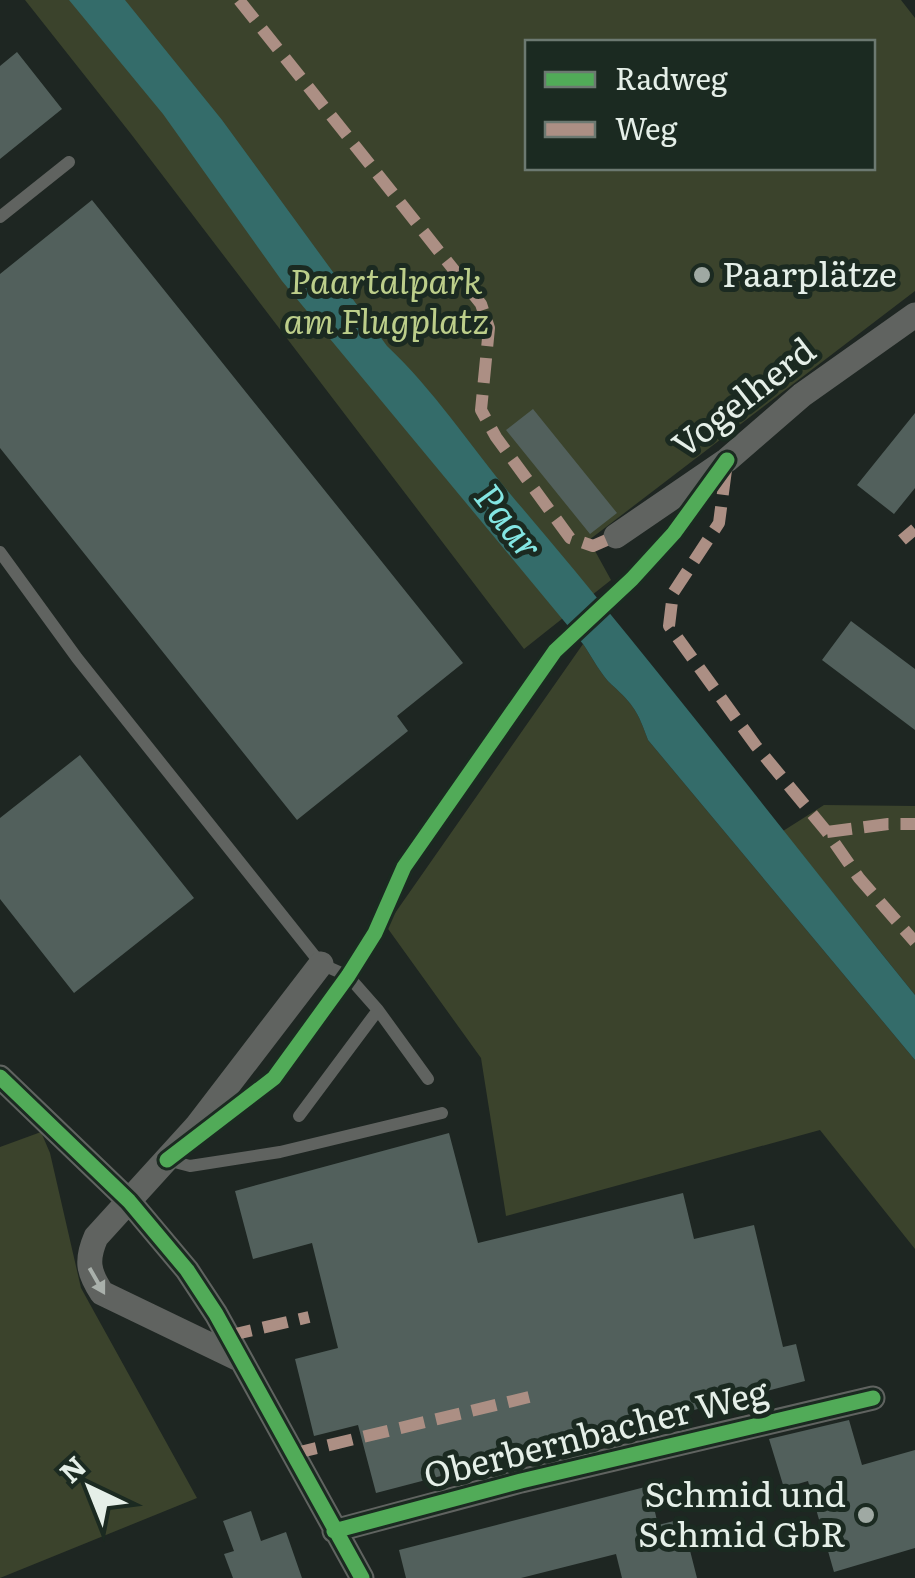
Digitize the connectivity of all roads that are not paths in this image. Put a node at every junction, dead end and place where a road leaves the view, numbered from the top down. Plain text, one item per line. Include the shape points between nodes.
1 (70, 162) dead end
2 (0, 218) edge
3 (915, 314) edge
4 (616, 536) dead end
5 (0, 552) edge
6 (321, 964) junction
7 (378, 1010) junction
8 (0, 1077) edge
9 (428, 1079) dead end
10 (442, 1113) dead end
11 (299, 1116) dead end
12 (166, 1160) junction
13 (129, 1201) junction
14 (238, 1359) junction
15 (874, 1398) dead end
16 (334, 1531) junction
17 (362, 1578) edge

1 - 2 lane
3 - 4 street, Vogelherd via 802,395 727,460
5 - 6 lane via 76,658
6 - 7 lane via 348,976
6 - 12 street
7 - 9 lane
7 - 11 lane
8 - 13 street
10 - 12 lane via 280,1152 190,1166
12 - 13 street
13 - 14 street via 188,1270
13 -> 14 street via 88,1257 102,1293
14 - 16 street
15 - 16 street, Oberbernbacher Weg
16 - 17 street

